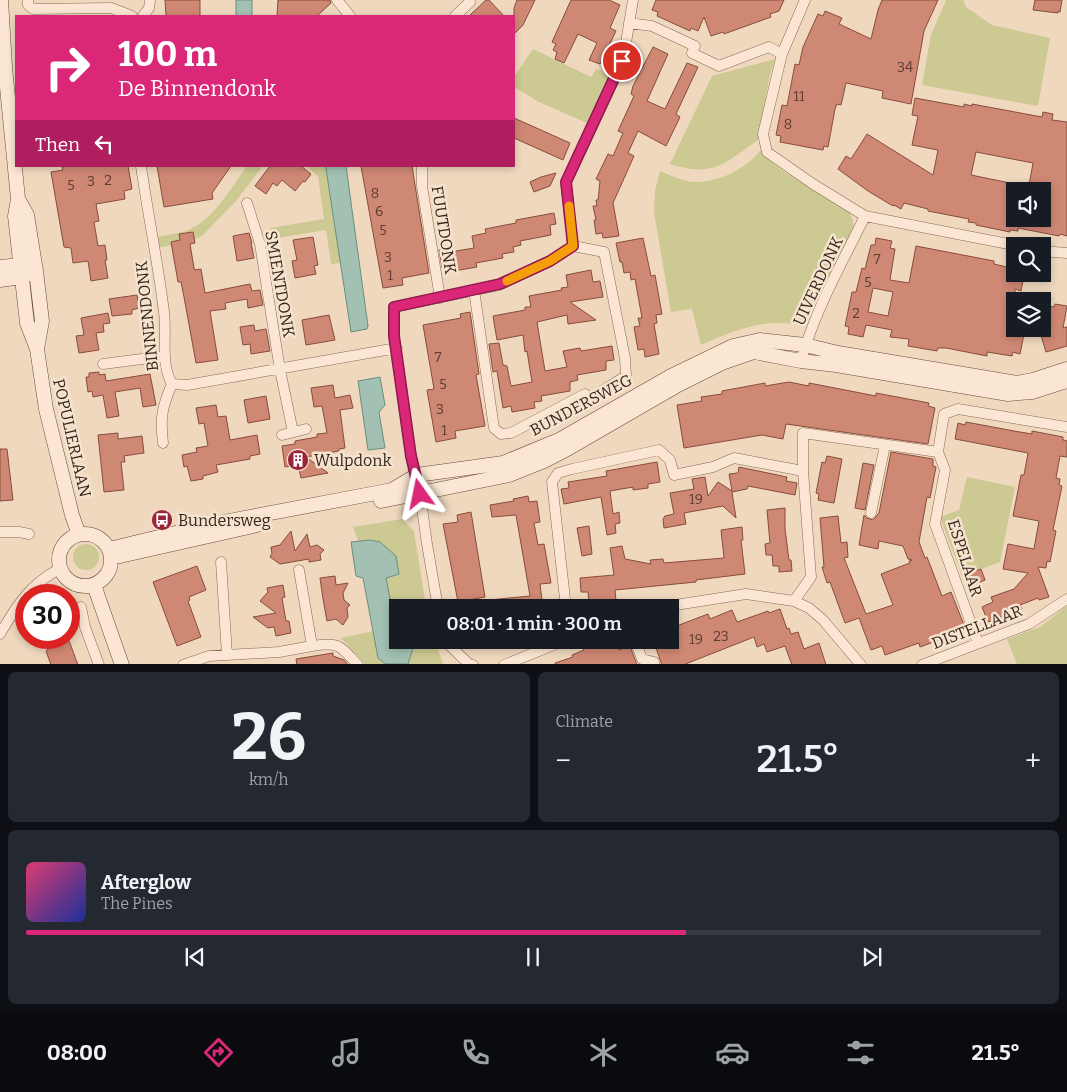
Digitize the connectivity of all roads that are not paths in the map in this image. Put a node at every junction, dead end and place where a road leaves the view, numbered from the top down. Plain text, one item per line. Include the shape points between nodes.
1 (0, 0) edge
2 (28, 0) edge
3 (150, 0) edge
4 (337, 0) edge
5 (469, 0) edge
6 (633, 0) edge
7 (805, 0) edge
8 (129, 15) edge
9 (144, 15) edge
10 (349, 15) edge
11 (456, 15) edge
12 (629, 24) junction
13 (782, 54) junction
14 (141, 167) edge
15 (422, 167) edge
16 (18, 199) junction
17 (247, 204) dead end
18 (865, 216) junction
19 (1006, 244) edge
20 (573, 246) junction
21 (1051, 252) edge
22 (1067, 253) edge
23 (0, 267) edge
24 (21, 271) junction
25 (36, 271) junction
26 (0, 280) edge
27 (474, 290) junction
28 (440, 298) junction
29 (805, 345) junction
30 (396, 348) junction
31 (36, 349) junction
32 (165, 356) junction
33 (801, 361) junction
34 (103, 364) dead end
35 (1067, 369) edge
36 (280, 370) junction
37 (1067, 381) edge
38 (172, 384) junction
39 (1067, 428) edge
40 (306, 429) dead end
41 (293, 432) junction
42 (282, 435) dead end
43 (163, 443) dead end
44 (884, 445) junction
45 (938, 452) junction
46 (803, 470) junction
47 (417, 474) junction
48 (420, 494) junction
49 (871, 513) dead end
50 (0, 532) edge
51 (29, 534) dead end
52 (79, 535) junction
53 (110, 553) junction
54 (221, 562) dead end
55 (60, 568) junction
56 (300, 570) dead end
57 (94, 585) junction
58 (436, 599) edge
59 (565, 599) edge
60 (1067, 599) edge
61 (794, 601) junction
62 (679, 604) edge
63 (81, 607) dead end
64 (0, 634) edge
65 (978, 643) junction
66 (312, 646) junction
67 (454, 649) edge
68 (543, 649) edge
69 (638, 649) edge
70 (227, 655) junction
71 (99, 664) edge
72 (122, 664) edge
73 (183, 664) edge
74 (358, 664) edge
75 (470, 664) edge
76 (504, 664) edge
77 (654, 664) edge
78 (861, 664) edge
79 (922, 664) edge

1 - 16 street, POPULIERLAAN
2 - 8 street via 28,6 33,9 111,8
3 - 9 street
4 - 10 street
5 - 11 street
6 - 12 street
7 - 13 street
12 - 13 street via 652,26 695,46 692,53 719,66 769,47
12 - 20 street via 622,61 566,182
13 - 18 street via 763,134 767,152
14 - 32 street, BINNENDONK via 162,295
15 - 28 street, FUUTDONK via 422,186
16 - 24 street, POPULIERLAAN via 15,216
16 - 25 street, POPULIERLAAN via 27,215
17 - 36 street, SMIENTDONK via 260,244
18 - 19 street
18 - 29 street, UIVERDONK
20 - 27 street via 550,261 500,284
20 - 27 street via 604,252 625,358 626,376 590,400 585,394 510,433 501,434 494,428
21 - 22 street
23 - 24 street
24 - 25 street
24 - 26 street
24 - 31 street, POPULIERLAAN via 27,323
25 - 31 street, POPULIERLAAN via 42,321
27 - 28 street
28 - 30 street via 394,307
29 - 33 street, UIVERDONK
29 - 35 street, BUNDERSWEG via 1017,383
29 - 47 street, BUNDERSWEG via 760,340 733,346 671,376 559,440 503,463
30 - 36 street, BINNENDONK
30 - 47 street via 411,456
31 - 52 street, POPULIERLAAN via 46,409
32 - 34 street
32 - 38 street, BINNENDONK
33 - 37 street, BUNDERSWEG via 1008,394 1032,392
33 - 48 street, BUNDERSWEG via 754,352 742,356 678,385 544,461 509,475
36 - 38 street, BINNENDONK via 187,385
36 - 41 street
38 - 43 street via 160,422
39 - 45 street, ESPELAAR via 958,409 944,414
40 - 41 street
41 - 42 street
44 - 45 street
44 - 46 street via 803,433
44 - 49 street
45 - 65 street, ESPELAAR via 945,470 935,524
46 - 59 street via 734,458 713,467 674,475 670,460 659,450 558,473 552,482
46 - 61 street via 811,577
47 - 48 street
47 - 53 street, BUNDERSWEG via 392,490 213,524
48 - 53 street, BUNDERSWEG
48 - 58 street
50 - 51 street
52 - 53 street via 96,537 104,542
52 - 55 street via 65,544 59,560
53 - 57 street via 107,574
54 - 70 street
55 - 57 street via 64,576 78,585
55 - 64 street via 32,587
56 - 66 street
57 - 72 street
60 - 65 street, DISTELLAAR via 1029,624
61 - 62 street via 746,594
61 - 78 street via 824,620
63 - 71 street via 84,627
65 - 79 street, DISTELLAAR
66 - 70 street
66 - 74 street via 332,643
67 - 75 street
68 - 76 street
69 - 77 street via 642,660
70 - 73 street via 209,656

